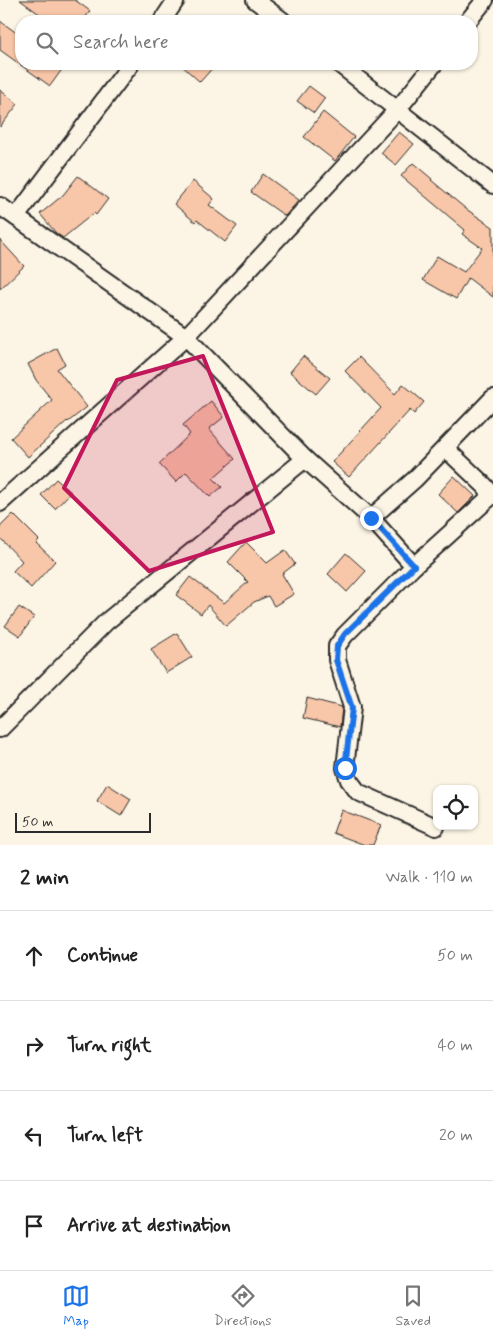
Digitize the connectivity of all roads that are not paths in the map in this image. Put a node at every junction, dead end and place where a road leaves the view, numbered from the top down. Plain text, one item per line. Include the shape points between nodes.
1 (176, 0) edge
2 (255, 0) edge
3 (485, 0) edge
4 (166, 15) edge
5 (275, 15) edge
6 (473, 15) edge
7 (126, 70) edge
8 (347, 70) edge
9 (429, 70) edge
10 (398, 109) junction
11 (493, 184) edge
12 (0, 206) edge
13 (16, 217) junction
14 (186, 337) junction
15 (493, 398) edge
16 (445, 448) junction
17 (305, 459) junction
18 (0, 503) edge
19 (371, 518) junction
20 (414, 566) junction
21 (0, 729) edge
22 (433, 826) edge

1 - 4 street
2 - 5 street
3 - 6 street
7 - 13 street
8 - 10 street
9 - 10 street
10 - 11 street
10 - 14 street
12 - 13 street
13 - 14 street
14 - 17 street
14 - 18 street
15 - 16 street
16 - 19 street
16 - 20 street via 485,486 489,498
17 - 19 street
17 - 21 street via 106,622
19 - 20 street
20 - 22 street via 345,634 337,646 336,660 352,708 345,768 348,780 358,792

